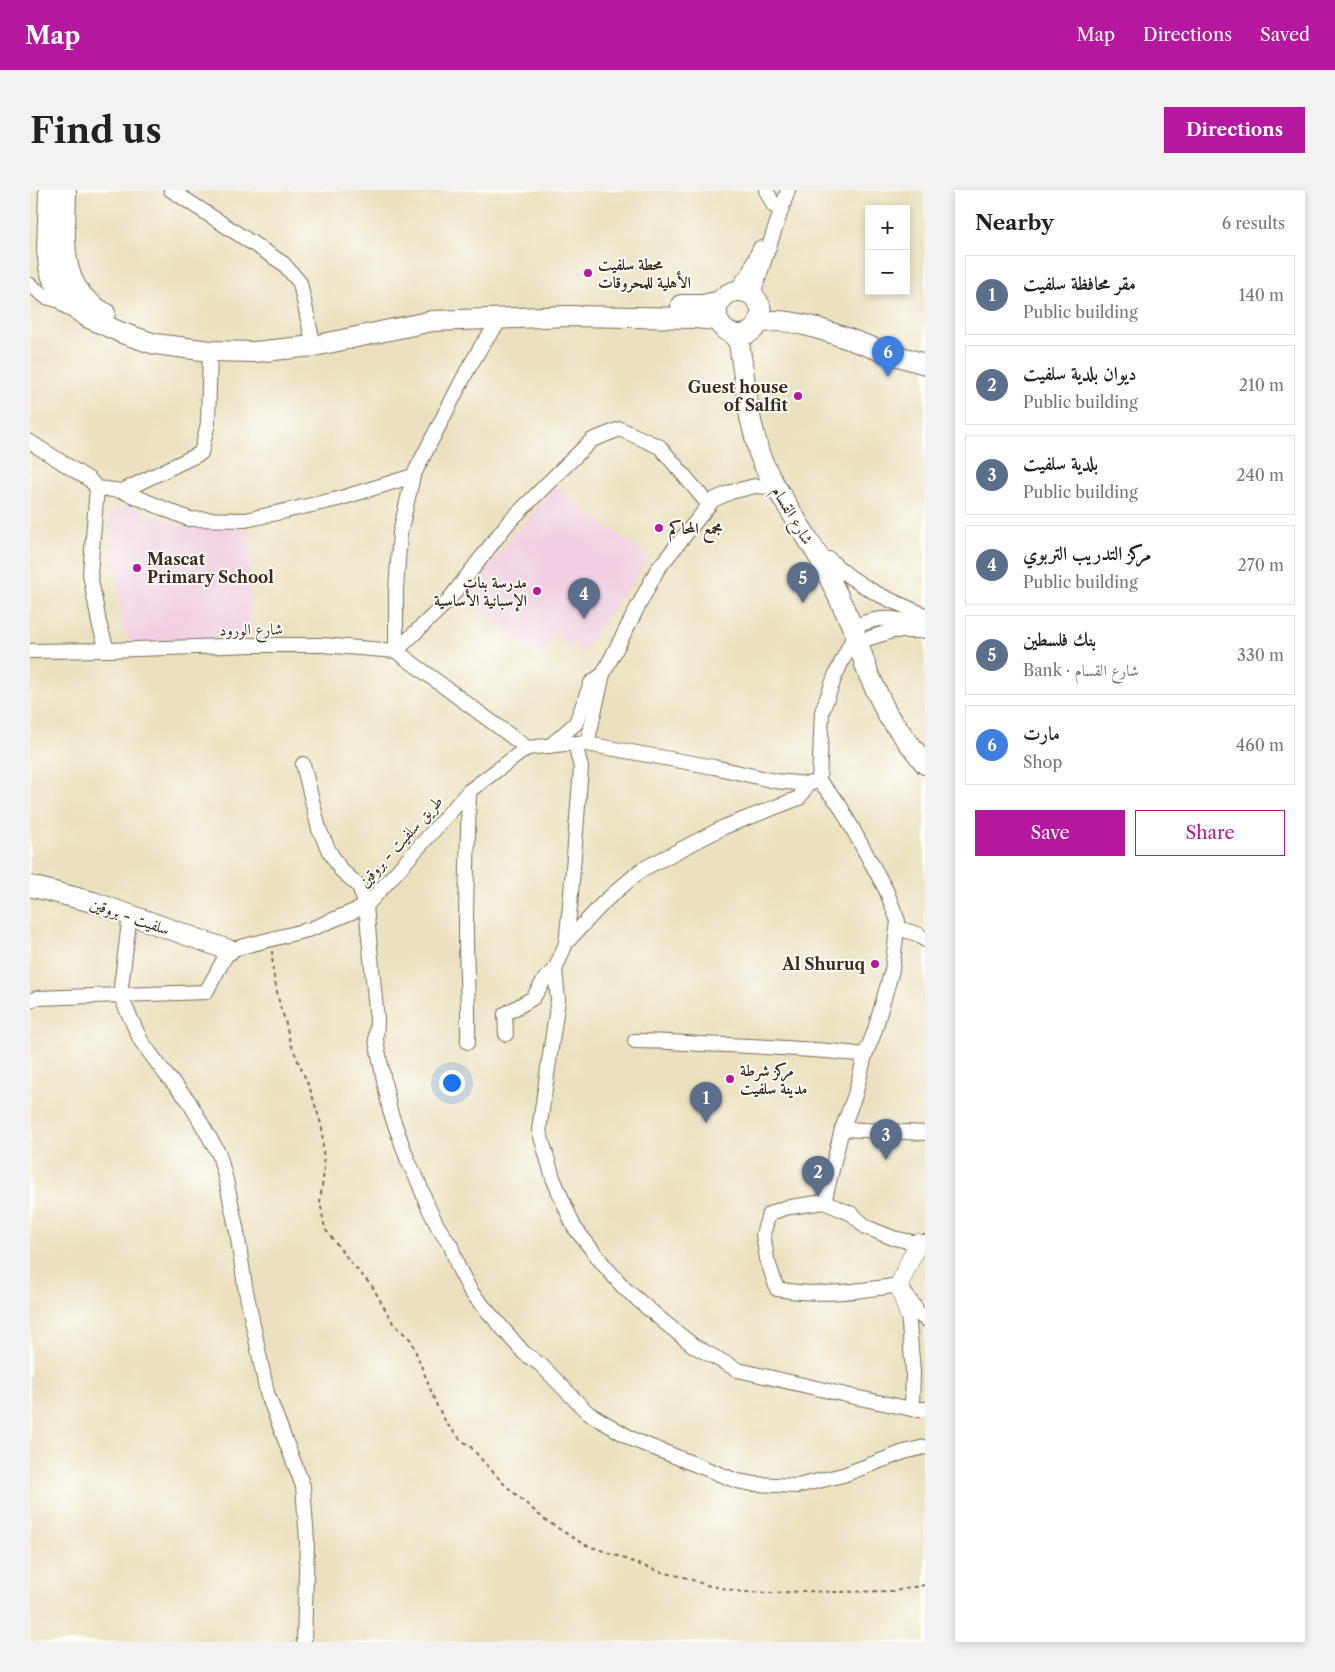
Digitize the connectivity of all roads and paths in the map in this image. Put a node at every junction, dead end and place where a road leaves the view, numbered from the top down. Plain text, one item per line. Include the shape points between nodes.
1 (49, 190) edge
2 (66, 190) edge
3 (171, 190) edge
4 (766, 190) edge
5 (780, 190) edge
6 (788, 190) edge
7 (774, 206) junction
8 (30, 285) edge
9 (728, 296) junction
10 (65, 302) junction
11 (502, 318) junction
12 (747, 320) junction
13 (312, 338) junction
14 (210, 351) junction
15 (925, 357) edge
16 (925, 364) edge
17 (30, 442) edge
18 (413, 476) junction
19 (98, 488) junction
20 (122, 491) junction
21 (778, 491) junction
22 (709, 505) junction
23 (828, 559) junction
24 (925, 615) edge
25 (925, 625) edge
26 (925, 631) edge
27 (858, 635) junction
28 (107, 650) junction
29 (396, 651) junction
30 (30, 652) edge
31 (603, 674) junction
32 (581, 743) junction
33 (550, 746) junction
34 (527, 748) junction
35 (925, 753) edge
36 (303, 764) dead end
37 (925, 764) edge
38 (814, 782) junction
39 (469, 790) junction
40 (30, 886) edge
41 (366, 906) junction
42 (130, 914) junction
43 (898, 928) junction
44 (270, 940) junction
45 (925, 940) edge
46 (566, 943) junction
47 (229, 950) junction
48 (555, 970) junction
49 (120, 995) junction
50 (30, 1001) edge
51 (506, 1034) dead end
52 (635, 1041) dead end
53 (468, 1042) dead end
54 (865, 1055) junction
55 (842, 1128) junction
56 (925, 1133) edge
57 (824, 1202) junction
58 (921, 1242) edge
59 (899, 1285) junction
60 (908, 1313) joint
61 (925, 1318) edge
62 (918, 1409) edge
63 (925, 1447) edge
64 (925, 1585) edge
65 (304, 1642) edge

1 - 10 main road via 49,267
2 - 13 main road via 67,265 84,298 100,310 158,334 210,343
3 - 13 street via 284,264 300,283
4 - 7 street
5 - 7 street
6 - 12 street
7 - 9 street via 749,273
8 - 10 street via 46,297
9 - 12 main road via 747,293
9 - 12 main road via 717,312
9 - 13 main road via 703,305 609,305 432,314
10 - 14 main road via 89,318 122,333 155,344
11 - 12 main road via 642,316
11 - 14 main road via 432,321 306,347 254,352
11 - 18 street via 467,371
12 - 15 main road via 839,328
12 - 16 main road via 784,320
12 - 21 main road, شارع القسام via 739,343 750,417 759,453
12 - 23 main road via 748,343 768,450 781,480
14 - 20 street via 208,423 201,453
17 - 19 street
18 - 20 street via 338,499 246,520 189,519
18 - 29 street via 400,533
19 - 20 street
19 - 28 street via 90,574
21 - 22 street via 762,486 742,488 720,496
21 - 27 main road, شارع القسام via 822,562
22 - 29 street via 660,447 620,429 592,440 508,522 447,602
22 - 31 street via 657,570
23 - 24 street via 849,578 871,591
23 - 27 main road
25 - 27 street via 881,618 872,620
26 - 27 street
27 - 35 main road, شارع القسام via 894,713
27 - 37 main road, شارع القسام via 868,673 888,716
27 - 38 street via 835,676 822,712
28 - 29 street, شارع الورود via 322,645
28 - 30 street, شارع الورود
29 - 34 street
31 - 32 street
31 - 33 street via 591,682 576,723
32 - 33 street
32 - 38 street via 775,781
32 - 46 street
33 - 34 street
34 - 39 street, طريق سلفيت - بروقين
36 - 41 street via 324,841 341,870 360,886
38 - 43 street via 838,804 886,890
38 - 46 street via 799,798 724,828 641,870 605,901
39 - 41 street, طريق سلفيت - بروقين
39 - 53 street
40 - 42 main road, سلفيت - بروقين
41 - 44 street, طريق سلفيت - بروقين via 311,929
41 - 63 street via 376,1040 390,1111 428,1207 451,1246 458,1267 472,1292 524,1353 541,1365 588,1413 634,1440 737,1481 797,1486
42 - 47 main road, سلفيت - بروقين
42 - 49 street
43 - 45 street
43 - 54 street via 892,970
44 - 47 street, طريق سلفيت - بروقين
44 - 64 path via 273,945 273,972 290,1042 322,1126 324,1171 320,1201 325,1229 372,1286 393,1323 411,1340 447,1424 504,1484 545,1520 583,1544 706,1585 774,1594 894,1591
46 - 48 street
47 - 49 street via 206,992
48 - 51 street via 533,998 505,1014
48 - 62 street via 558,1000 539,1130 553,1178 574,1227 604,1265 624,1288 694,1346 738,1370
49 - 50 street via 37,998
49 - 65 street via 141,1041 188,1100 219,1154 267,1392 303,1486 307,1541
52 - 54 street via 824,1049
54 - 55 street via 855,1096
55 - 56 street
55 - 57 street
57 - 58 street via 852,1214 866,1227 893,1238
57 - 59 street via 784,1208 769,1214 763,1234 777,1289 798,1293 835,1293
58 - 59 street
59 - 60 street
59 - 61 street via 920,1316
60 - 62 street

